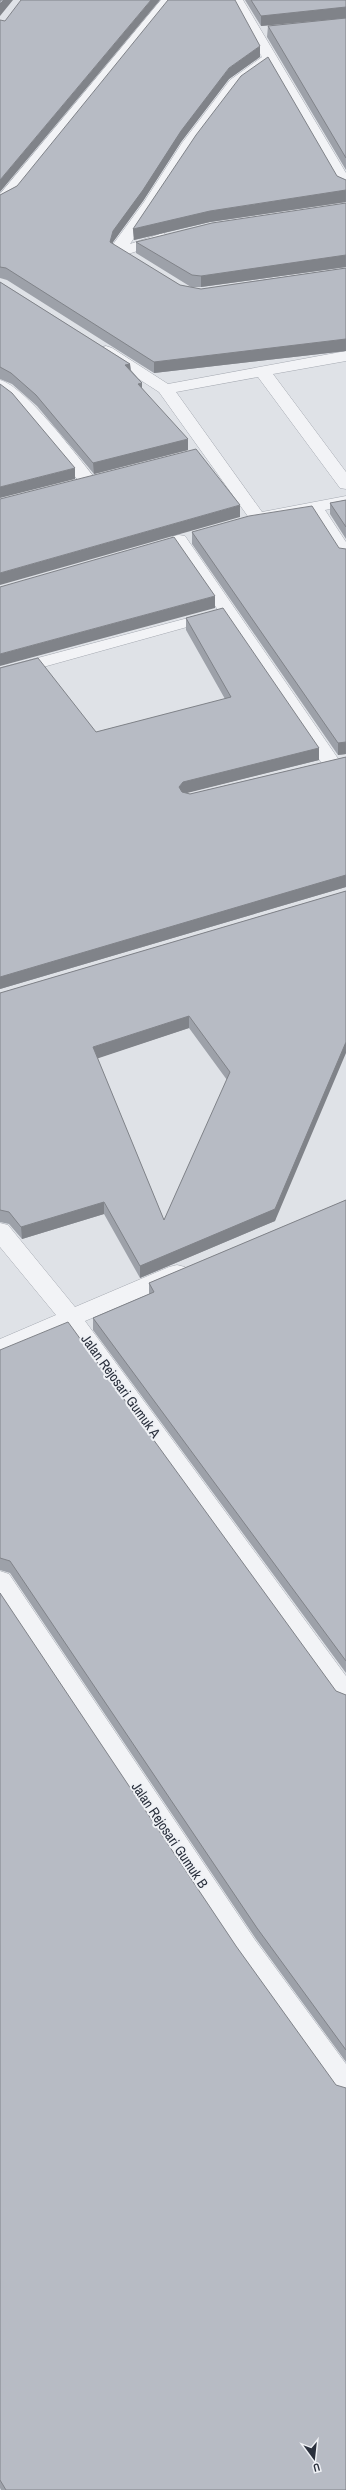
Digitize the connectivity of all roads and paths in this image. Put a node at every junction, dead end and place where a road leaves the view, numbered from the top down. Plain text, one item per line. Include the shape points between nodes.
1 (168, 0) edge
2 (236, 0) edge
3 (271, 32) edge
4 (256, 33) junction
5 (270, 58) junction
6 (346, 186) edge
7 (0, 201) edge
8 (180, 234) edge
9 (120, 252) junction
10 (140, 264) edge
11 (92, 343) edge
12 (346, 356) edge
13 (262, 371) junction
14 (0, 386) edge
15 (165, 389) junction
16 (90, 482) edge
17 (346, 484) edge
18 (346, 500) edge
19 (314, 507) junction
20 (179, 541) edge
21 (346, 555) edge
22 (228, 611) junction
23 (0, 674) edge
24 (339, 762) edge
25 (310, 769) edge
26 (0, 1230) edge
27 (194, 1266) edge
28 (71, 1318) junction
29 (0, 1348) edge
30 (0, 1581) edge
31 (346, 1695) edge
32 (346, 2086) edge

1 - 7 street via 11,193
2 - 4 street
3 - 4 street
4 - 5 street
5 - 6 street
5 - 9 street via 235,83 189,143 122,243
8 - 9 street
9 - 10 street
11 - 15 street
12 - 13 street
13 - 15 street
13 - 17 street
14 - 16 street via 20,399
15 - 19 street via 202,453 251,520
18 - 19 street
19 - 21 street
20 - 22 street
22 - 23 street
22 - 24 street
24 - 25 street
26 - 28 street via 20,1258
27 - 28 street, Jalan Rejosari Gumuk A
28 - 29 street
28 - 31 street, Jalan Rejosari Gumuk A
30 - 32 street, Jalan Rejosari Gumuk B via 246,1948

